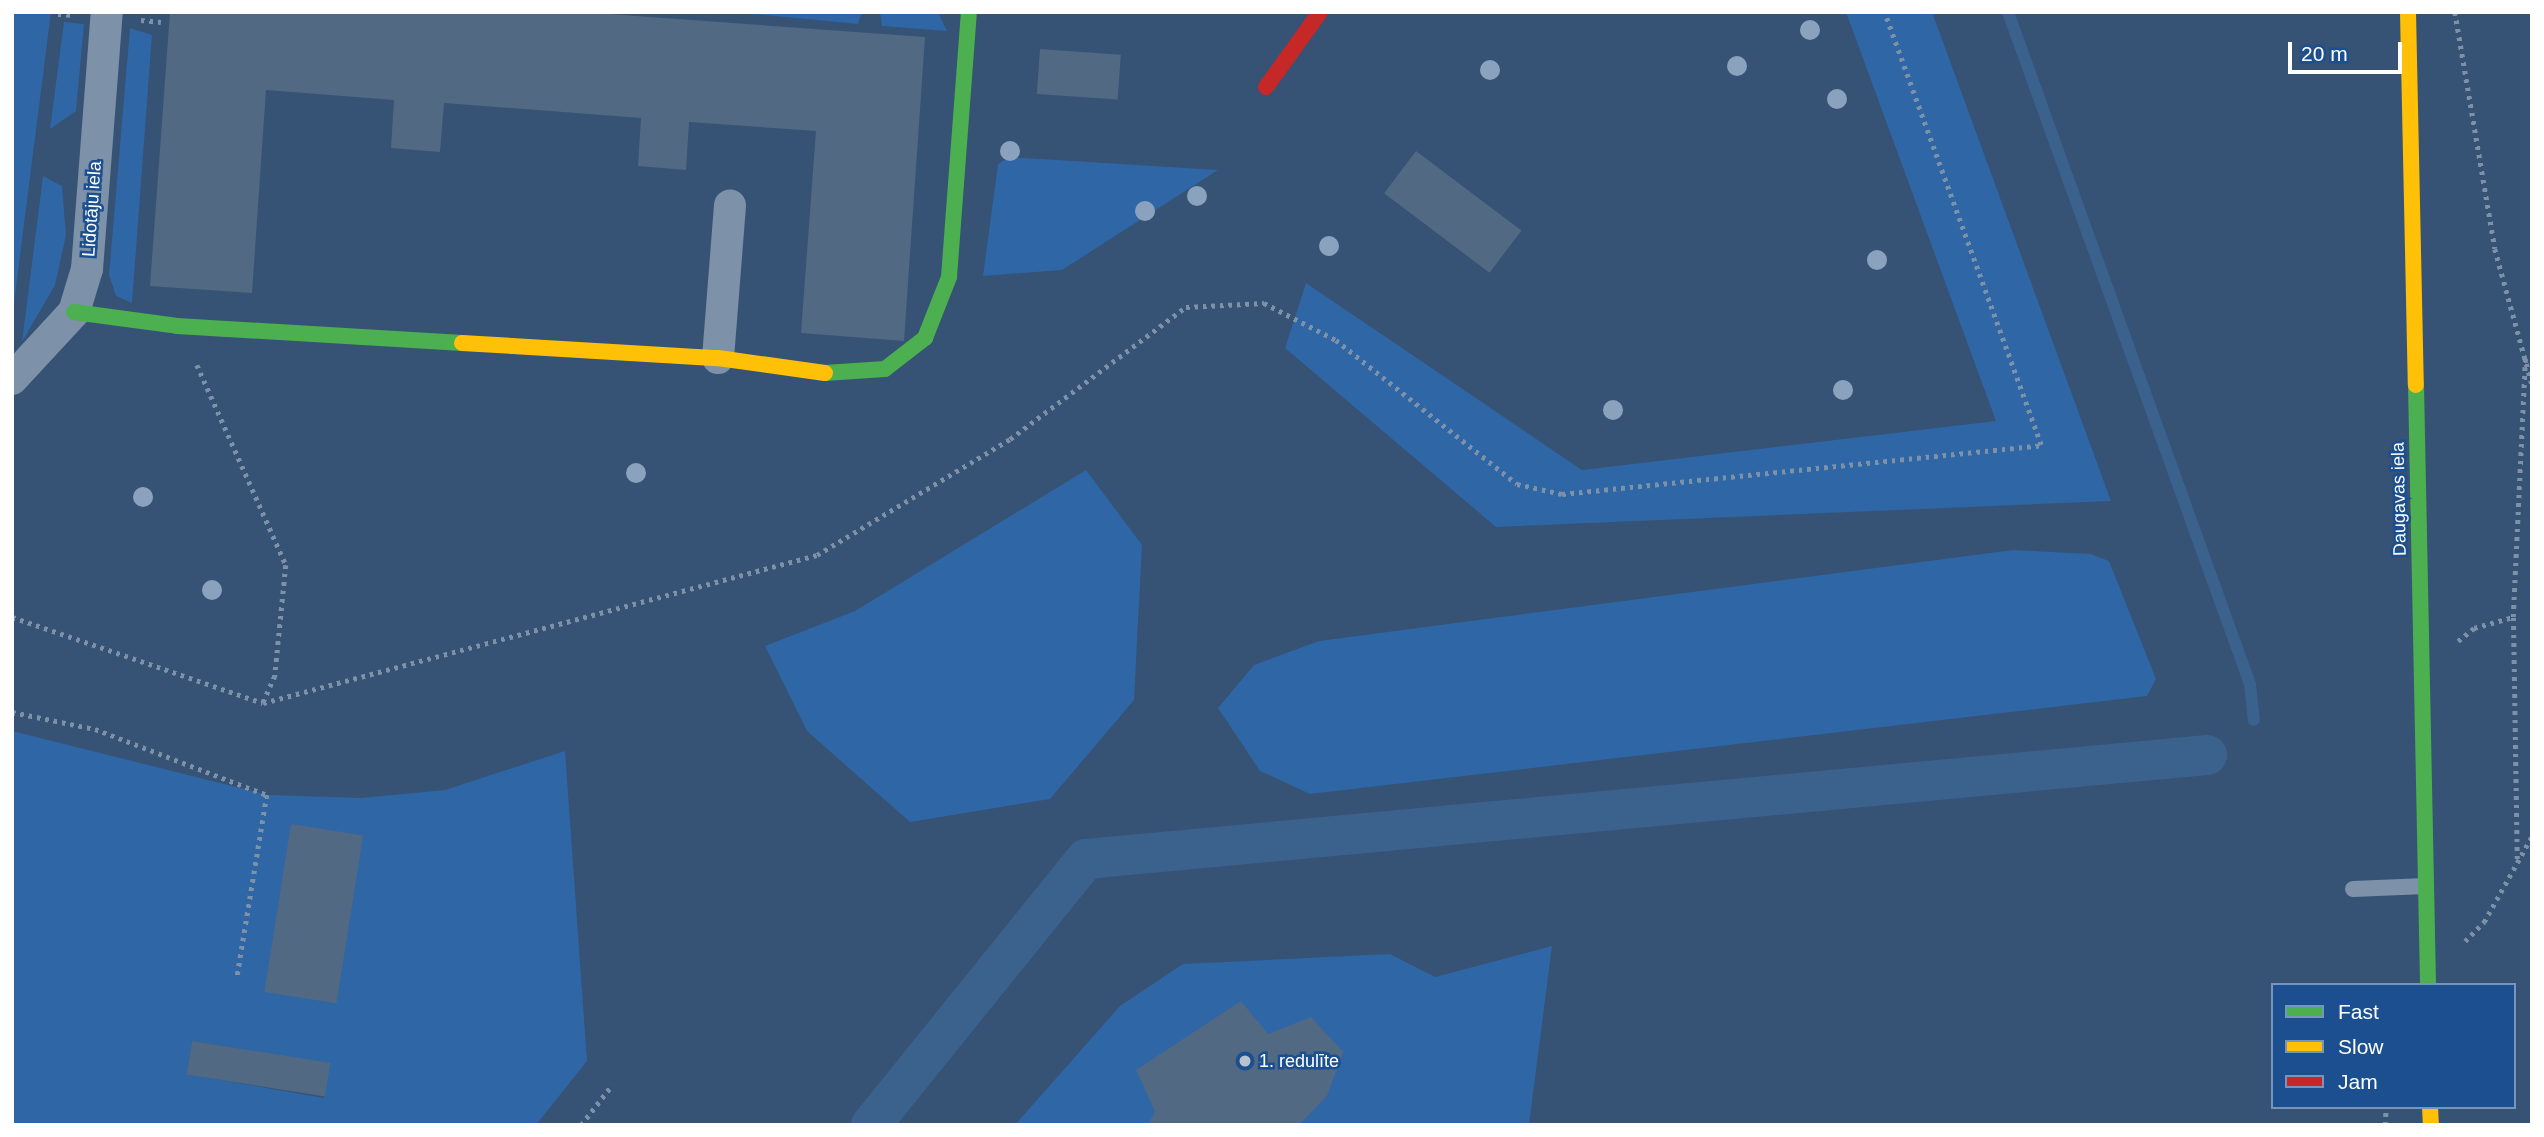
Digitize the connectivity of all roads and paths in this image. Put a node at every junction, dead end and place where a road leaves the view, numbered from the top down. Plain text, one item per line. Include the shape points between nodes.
1 (969, 12) edge
2 (1884, 12) edge
3 (2408, 12) edge
4 (2455, 12) edge
5 (1311, 13) edge
6 (119, 16) edge
7 (161, 22) dead end
8 (1266, 87) dead end
9 (730, 205) dead end
10 (74, 312) junction
11 (177, 326) junction
12 (718, 358) junction
13 (2525, 358) junction
14 (12, 379) edge
15 (2532, 384) edge
16 (12, 617) edge
17 (263, 703) junction
18 (12, 712) edge
19 (2532, 836) edge
20 (2517, 859) junction
21 (2426, 886) junction
22 (2353, 889) dead end
23 (2461, 944) dead end
24 (237, 978) dead end
25 (2428, 983) edge
26 (612, 1085) dead end
27 (581, 1125) edge

1 - 12 street via 949,277 925,338 885,369 825,373
2 - 17 path via 2041,445 1562,494 1517,484 1336,340 1264,303 1186,307 1010,439 817,555
3 - 21 street, Daugavas iela
4 - 13 path via 2495,249
5 - 8 street
6 - 7 path
6 - 10 street, Lidotāju iela via 87,270
9 - 12 street
10 - 11 street
10 - 14 street, Lidotāju iela
11 - 12 street
11 - 17 path via 232,433 286,565 275,676
13 - 15 path
13 - 20 path via 2513,617
16 - 17 path
18 - 24 path via 95,729 267,795
19 - 20 path
20 - 23 path via 2484,922
21 - 22 lane
21 - 25 street, Daugavas iela
26 - 27 path

